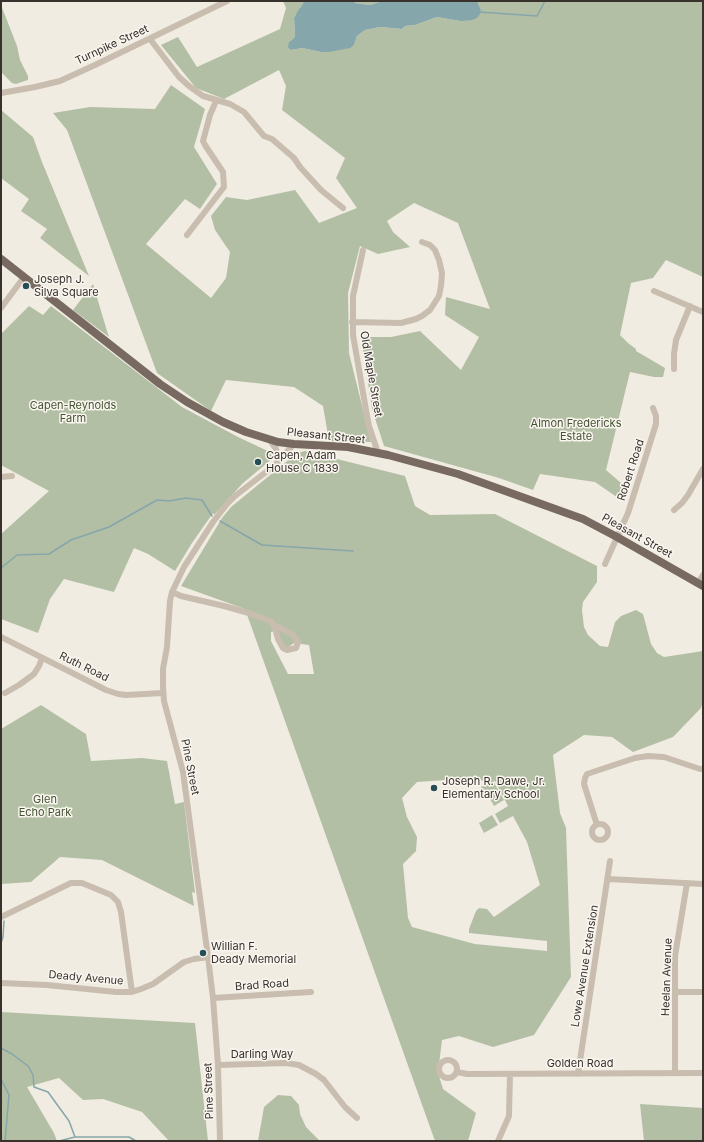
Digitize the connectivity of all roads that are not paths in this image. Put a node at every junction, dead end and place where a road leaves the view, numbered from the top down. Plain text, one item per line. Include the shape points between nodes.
1 (227, 1) edge
2 (150, 39) junction
3 (1, 93) edge
4 (216, 101) junction
5 (343, 208) dead end
6 (187, 235) dead end
7 (422, 242) dead end
8 (363, 250) dead end
9 (1, 259) edge
10 (24, 277) junction
11 (654, 291) dead end
12 (690, 306) junction
13 (1, 308) edge
14 (703, 312) edge
15 (352, 322) junction
16 (674, 369) dead end
17 (653, 408) dead end
18 (270, 440) junction
19 (294, 444) junction
20 (378, 453) junction
21 (278, 462) junction
22 (703, 469) edge
23 (12, 476) dead end
24 (1, 477) edge
25 (674, 510) dead end
26 (617, 537) junction
27 (605, 564) dead end
28 (703, 575) edge
29 (700, 585) edge
30 (172, 592) junction
31 (273, 625) junction
32 (1, 636) edge
33 (42, 658) junction
34 (5, 693) dead end
35 (163, 693) junction
36 (703, 769) edge
37 (597, 825) dead end
38 (610, 861) dead end
39 (608, 880) junction
40 (687, 883) junction
41 (703, 884) edge
42 (1, 917) edge
43 (208, 957) junction
44 (1, 983) edge
45 (132, 992) junction
46 (311, 992) dead end
47 (675, 992) junction
48 (703, 992) edge
49 (213, 998) junction
50 (218, 1065) junction
51 (456, 1072) dead end
52 (675, 1073) junction
53 (703, 1073) edge
54 (510, 1074) junction
55 (578, 1074) junction
56 (357, 1118) dead end
57 (220, 1141) edge
58 (498, 1141) edge

1 - 2 street, Turnpike Street
2 - 3 street, Turnpike Street via 60,81
2 - 4 street via 179,77 203,96
4 - 5 street via 230,104 244,112 264,136 272,139 289,153 320,190
4 - 6 street via 203,141 223,172 224,187
7 - 15 street via 435,250 442,273 439,296 430,310 416,319 401,322
8 - 15 street, Old Maple Street via 353,296
9 - 10 main road, Pleasant Street
10 - 13 street
10 - 18 main road, Pleasant Street via 175,395 223,422
11 - 12 street
12 - 14 street
12 - 16 street via 676,340
15 - 20 street, Old Maple Street via 366,410
17 - 26 street, Robert Road via 656,424 628,513
18 - 19 main road, Pleasant Street
18 - 21 street via 276,449
19 - 20 main road, Pleasant Street via 348,447
19 - 21 street, Pine Street
20 - 26 main road, Pleasant Street via 465,477 583,519
21 - 30 street, Pine Street via 221,511 184,567
22 - 25 street via 682,503
23 - 24 street
26 - 27 street, Robert Road
26 - 29 main road, Pleasant Street
28 - 29 street
30 - 31 street via 249,613 272,622
30 - 35 street, Pine Street via 162,674
31 - 31 street via 293,635 298,642 296,648 283,648
32 - 33 street, Ruth Road
33 - 34 street via 30,677
33 - 35 street, Ruth Road via 94,685 118,694
35 - 43 street, Pine Street via 183,772
36 - 37 street via 664,757 648,756 634,758 587,774 584,784
38 - 39 street, Lowe Avenue Extension
39 - 40 street
39 - 55 street, Lowe Avenue Extension
40 - 41 street
40 - 47 street, Heelan Avenue via 675,956
42 - 45 street via 71,883 82,883 111,894 122,912
43 - 45 street, Deady Avenue via 189,960 153,984
43 - 49 street, Pine Street
44 - 45 street, Deady Avenue
46 - 49 street, Brad Road
47 - 48 street
47 - 52 street, Heelan Avenue
49 - 50 street, Pine Street
50 - 56 street, Darling Way via 299,1065 324,1080
50 - 57 street, Pine Street
51 - 54 street, Golden Road
52 - 53 street, Golden Road
52 - 55 street, Golden Road
54 - 55 street, Golden Road
54 - 58 street via 509,1116

